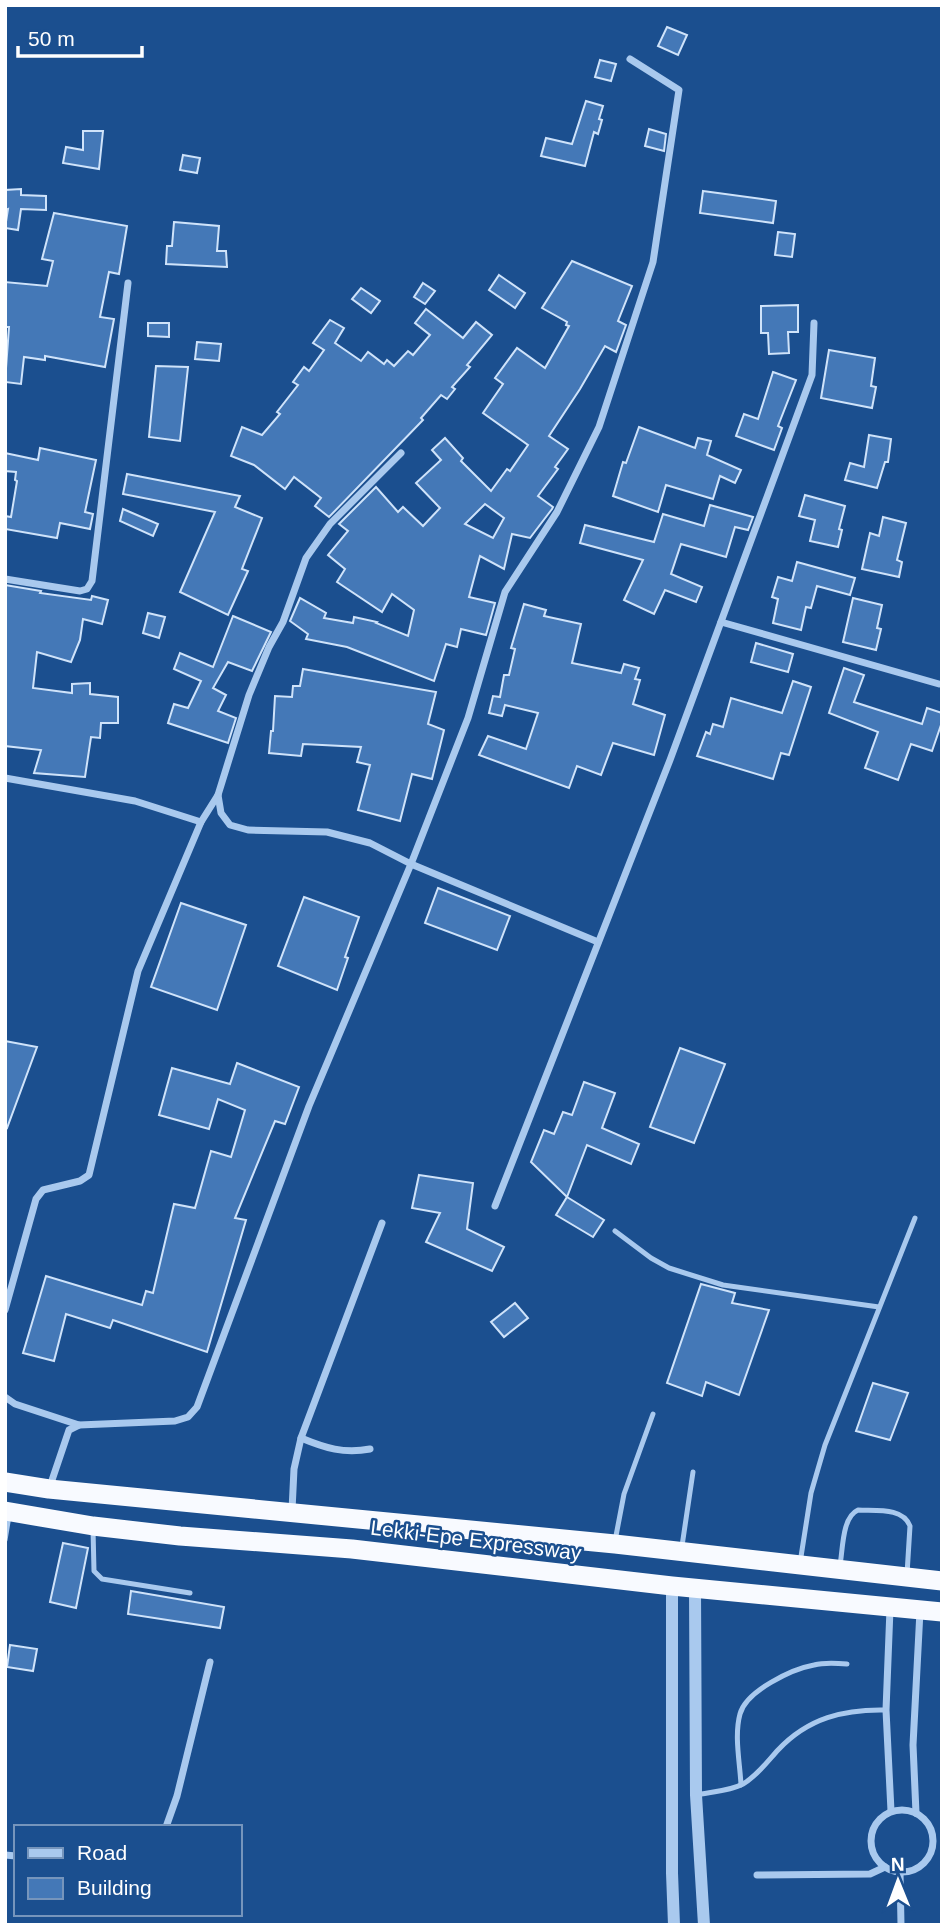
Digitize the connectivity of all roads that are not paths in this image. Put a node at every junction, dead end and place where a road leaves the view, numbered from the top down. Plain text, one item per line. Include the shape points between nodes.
1 (630, 59) dead end
2 (128, 283) dead end
3 (814, 323) dead end
4 (401, 453) dead end
5 (5, 579) edge
6 (721, 622) junction
7 (939, 684) dead end
8 (5, 778) edge
9 (218, 795) junction
10 (201, 822) junction
11 (411, 864) junction
12 (598, 942) junction
13 (495, 1206) dead end
14 (915, 1219) dead end
15 (382, 1223) dead end
16 (615, 1231) dead end
17 (879, 1307) junction
18 (5, 1311) edge
19 (5, 1397) edge
20 (653, 1414) dead end
21 (79, 1424) junction
22 (301, 1438) junction
23 (370, 1449) dead end
24 (693, 1472) dead end
25 (5, 1482) edge
26 (49, 1489) junction
27 (7, 1511) edge
28 (292, 1514) junction
29 (93, 1526) junction
30 (5, 1540) edge
31 (615, 1544) junction
32 (681, 1552) junction
33 (800, 1566) junction
34 (839, 1570) junction
35 (907, 1577) junction
36 (942, 1581) edge
37 (672, 1586) junction
38 (695, 1588) junction
39 (190, 1593) dead end
40 (890, 1608) junction
41 (920, 1610) junction
42 (942, 1612) edge
43 (671, 1654) junction
44 (695, 1655) junction
45 (210, 1662) dead end
46 (847, 1664) dead end
47 (886, 1710) junction
48 (741, 1785) junction
49 (696, 1795) junction
50 (891, 1811) junction
51 (916, 1812) junction
52 (167, 1825) edge
53 (885, 1867) junction
54 (900, 1872) junction
55 (757, 1875) dead end
56 (674, 1925) edge
57 (704, 1925) edge
58 (901, 1925) edge

1 - 11 street via 679,90 653,262 599,427 557,512 505,592 468,718
2 - 5 street via 92,582 80,591
3 - 6 street via 812,375
4 - 9 street via 330,524 306,558 249,695
6 - 7 street
6 - 12 street
8 - 10 street via 135,801
9 - 10 street
9 - 11 street via 221,813 230,825 248,830 327,832 370,842
10 - 18 street via 138,971 89,1175 43,1190 36,1199
11 - 12 street
11 - 21 street via 309,1106 197,1407 188,1417 175,1421
12 - 13 street
14 - 17 lane
15 - 22 street
16 - 17 lane via 668,1268 723,1285
17 - 33 lane via 825,1445 811,1493
19 - 21 street
20 - 31 lane via 624,1494
21 - 26 street via 69,1430
22 - 23 street via 326,1449
22 - 28 street
24 - 32 lane
25 - 26 highway, Lekki-Epe Expressway
26 - 28 highway, Lekki-Epe Expressway
27 - 29 highway, Lekki-Epe Expressway
27 - 30 lane
28 - 31 highway, Lekki-Epe Expressway
29 - 37 highway, Lekki-Epe Expressway via 421,1556
29 - 39 lane via 94,1572 102,1579
31 - 32 highway, Lekki-Epe Expressway
32 - 33 highway, Lekki-Epe Expressway
33 - 34 highway, Lekki-Epe Expressway
34 - 35 highway, Lekki-Epe Expressway
34 - 35 lane via 852,1512 901,1513 910,1526
35 - 36 highway, Lekki-Epe Expressway
37 - 38 highway, Lekki-Epe Expressway
37 - 43 street
38 - 40 highway, Lekki-Epe Expressway
38 - 44 street
40 - 41 highway, Lekki-Epe Expressway
40 - 47 street
41 - 42 highway, Lekki-Epe Expressway
41 - 51 street via 913,1745
43 - 44 street
43 - 56 street
44 - 49 street
45 - 52 street
46 - 48 lane via 827,1662 798,1669 745,1703 738,1726
47 - 48 lane via 860,1709 816,1720
47 - 50 street
48 - 49 lane
49 - 57 street
50 - 51 street
50 - 53 street via 874,1825 870,1835 874,1856
51 - 54 street via 930,1828 932,1849 920,1866
53 - 54 street
53 - 55 street via 870,1874
54 - 58 street

